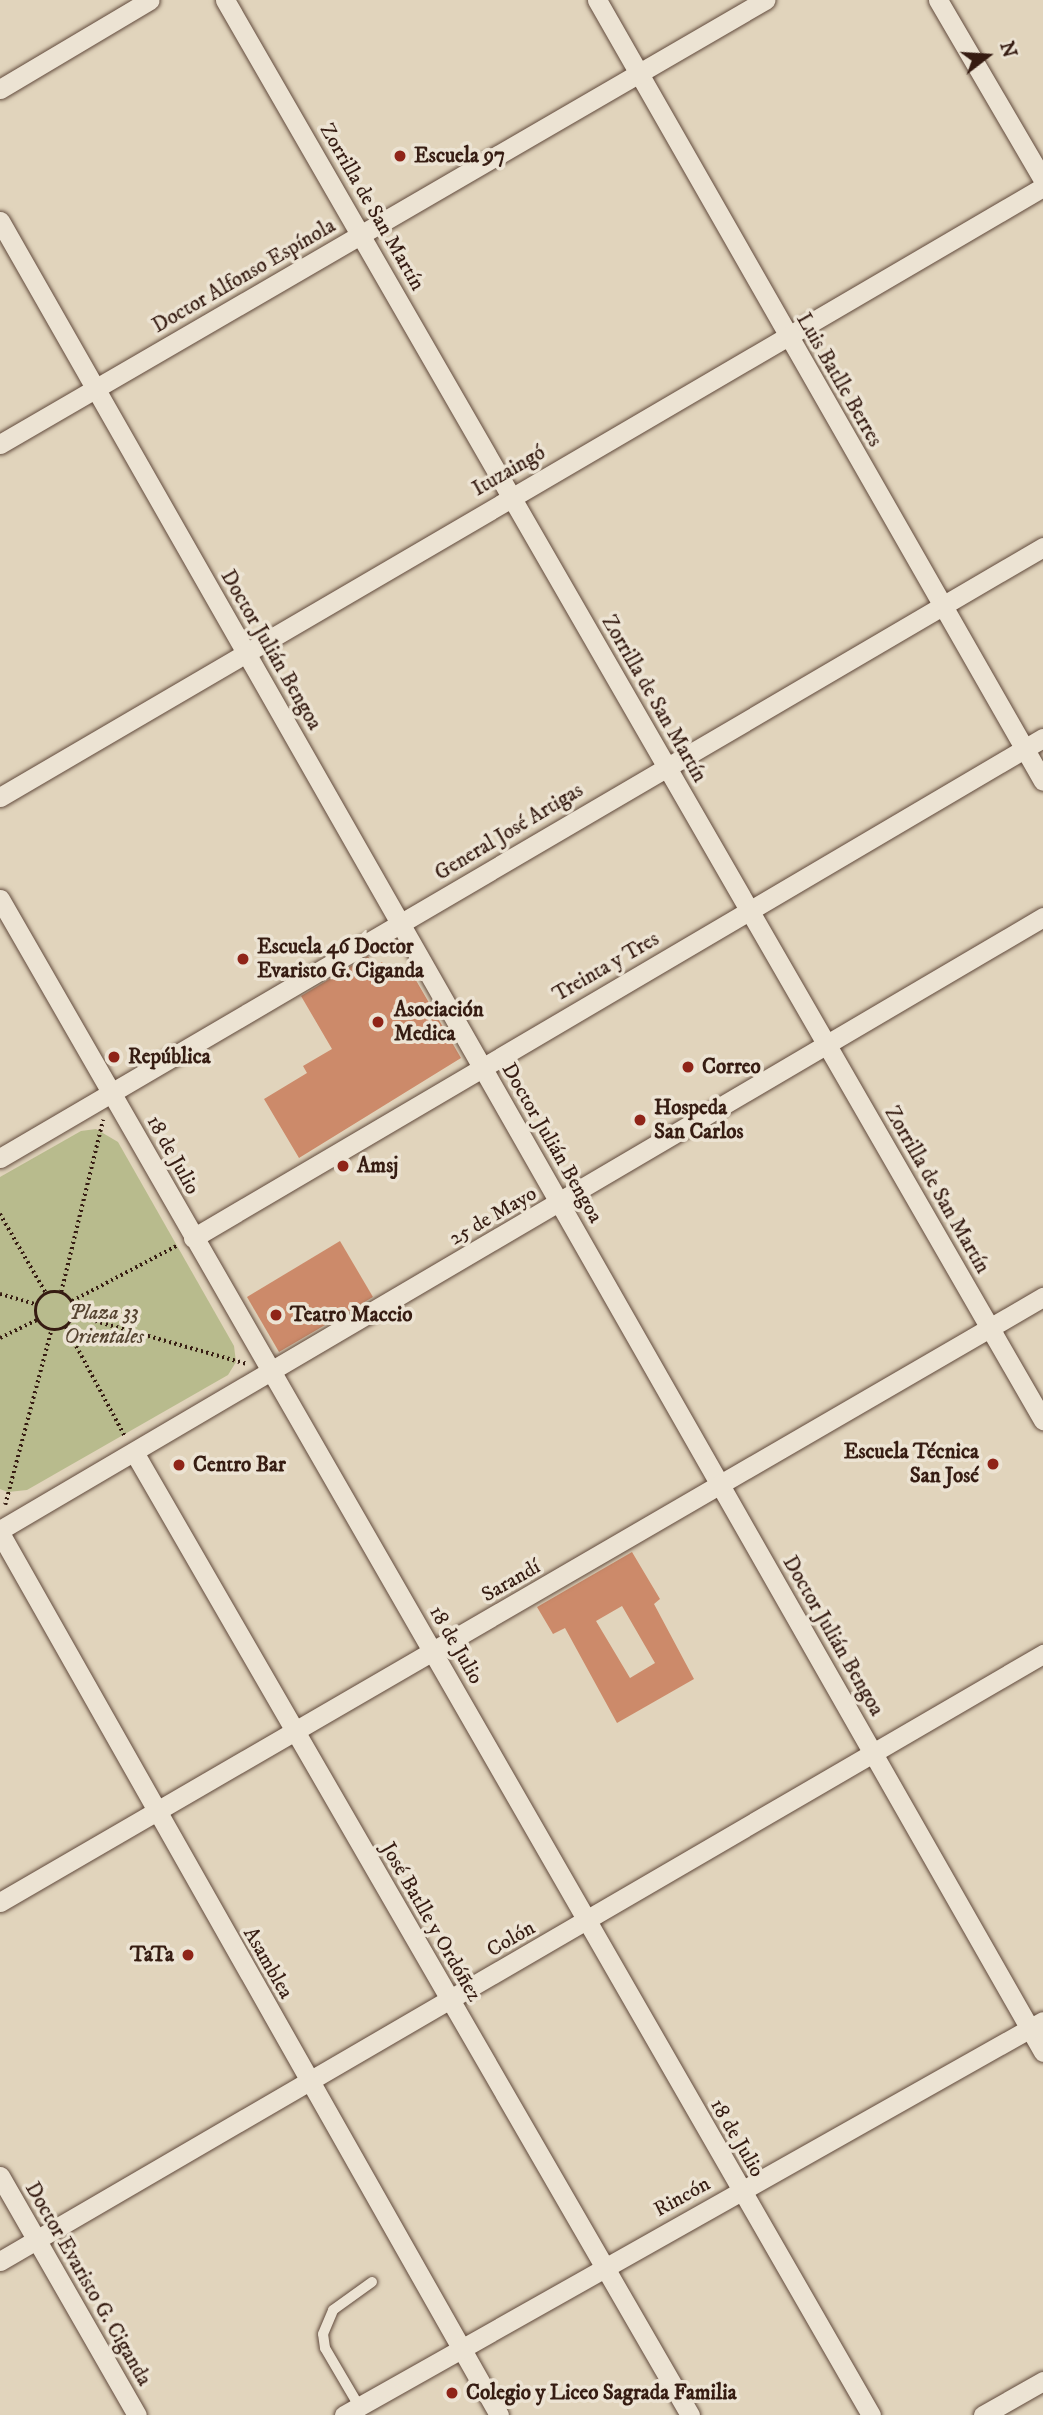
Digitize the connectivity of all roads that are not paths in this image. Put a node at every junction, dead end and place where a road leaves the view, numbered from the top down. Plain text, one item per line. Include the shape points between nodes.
1 (150, 0) edge
2 (225, 0) edge
3 (597, 0) edge
4 (765, 0) edge
5 (938, 0) edge
6 (640, 73) junction
7 (0, 89) edge
8 (1043, 180) edge
9 (1043, 187) edge
10 (0, 220) edge
11 (361, 234) junction
12 (786, 336) junction
13 (96, 387) junction
14 (0, 444) edge
15 (511, 496) junction
16 (1043, 547) edge
17 (944, 604) junction
18 (245, 651) junction
19 (1043, 738) edge
20 (1025, 749) junction
21 (666, 764) junction
22 (1043, 781) edge
23 (0, 797) edge
24 (0, 899) edge
25 (749, 909) junction
26 (1043, 917) edge
27 (401, 923) junction
28 (827, 1045) junction
29 (482, 1066) junction
30 (110, 1090) junction
31 (0, 1157) edge
32 (561, 1203) junction
33 (193, 1238) junction
34 (1043, 1297) edge
35 (990, 1328) junction
36 (269, 1370) junction
37 (1043, 1420) edge
38 (134, 1452) junction
39 (721, 1485) junction
40 (1, 1525) edge
41 (434, 1652) junction
42 (1043, 1654) edge
43 (293, 1734) junction
44 (873, 1753) junction
45 (155, 1812) junction
46 (0, 1902) edge
47 (588, 1920) junction
48 (451, 2000) junction
49 (1036, 2024) edge
50 (1043, 2052) edge
51 (310, 2081) junction
52 (0, 2176) edge
53 (740, 2190) junction
54 (37, 2240) junction
55 (0, 2261) edge
56 (602, 2267) junction
57 (373, 2282) dead end
58 (459, 2348) junction
59 (1043, 2381) edge
60 (352, 2411) edge
61 (137, 2415) edge
62 (499, 2415) edge
63 (690, 2415) edge
64 (871, 2415) edge
65 (983, 2415) edge

1 - 7 street
2 - 11 street, Zorrilla de San Martín
3 - 6 street, Luis Batlle Berres
4 - 6 street, Doctor Alfonso Espínola
5 - 8 street
6 - 11 street, Doctor Alfonso Espínola
6 - 12 street, Luis Batlle Berres
9 - 12 street, Ituzaingó
10 - 13 street, Doctor Julián Bengoa
11 - 13 street, Doctor Alfonso Espínola
11 - 15 street, Zorrilla de San Martín
12 - 15 street, Ituzaingó
12 - 17 street, Luis Batlle Berres
13 - 14 street, Doctor Alfonso Espínola
13 - 18 street, Doctor Julián Bengoa
15 - 18 street, Ituzaingó
15 - 21 street, Zorrilla de San Martín
16 - 17 street, General José Artigas
17 - 20 street, Luis Batlle Berres
17 - 21 street, General José Artigas
18 - 23 street, Ituzaingó
18 - 27 street, Doctor Julián Bengoa
19 - 20 street, Treinta y Tres
20 - 22 street, Luis Batlle Berres
20 - 25 street, Treinta y Tres
21 - 25 street, Zorrilla de San Martín
21 - 27 street, General José Artigas
24 - 30 street, 18 de Julio
25 - 28 street, Zorrilla de San Martín
25 - 29 street, Treinta y Tres
26 - 28 street, 25 de Mayo
27 - 29 street, Doctor Julián Bengoa
27 - 30 street, General José Artigas
28 - 32 street, 25 de Mayo
28 - 35 street, Zorrilla de San Martín
29 - 32 street, Doctor Julián Bengoa
29 - 33 street, Treinta y Tres
30 - 31 street, General José Artigas
30 - 33 street, 18 de Julio
32 - 36 street, 25 de Mayo
32 - 39 street, Doctor Julián Bengoa
33 - 36 street, 18 de Julio
34 - 35 street, Sarandí
35 - 37 street, Zorrilla de San Martín
35 - 39 street, Sarandí
36 - 38 street, 25 de Mayo
36 - 41 street, 18 de Julio
38 - 40 street, 25 de Mayo
38 - 43 street, José Batlle y Ordóñez
39 - 41 street, Sarandí
39 - 44 street, Doctor Julián Bengoa
40 - 45 street, Asamblea
41 - 43 street, Sarandí
41 - 47 street, 18 de Julio
42 - 44 street, Colón
43 - 45 street, Sarandí
43 - 48 street, José Batlle y Ordóñez
44 - 47 street, Colón
44 - 49 street, Doctor Julián Bengoa
45 - 46 street, Sarandí
45 - 51 street, Asamblea
47 - 48 street, Colón
47 - 53 street, 18 de Julio
48 - 51 street, Colón
48 - 56 street, José Batlle y Ordóñez
49 - 50 street, Doctor Julián Bengoa
49 - 53 street, Rincón
51 - 54 street, Colón
51 - 58 street, Asamblea
52 - 54 street, Doctor Evaristo G. Ciganda
53 - 56 street, Rincón
53 - 64 street, 18 de Julio
54 - 55 street, Colón
54 - 61 street, Doctor Evaristo G. Ciganda
56 - 58 street, Rincón
56 - 63 street, José Batlle y Ordóñez
57 - 60 lane via 332,2310 323,2334
58 - 60 street, Rincón
58 - 62 street, Asamblea
59 - 65 street

